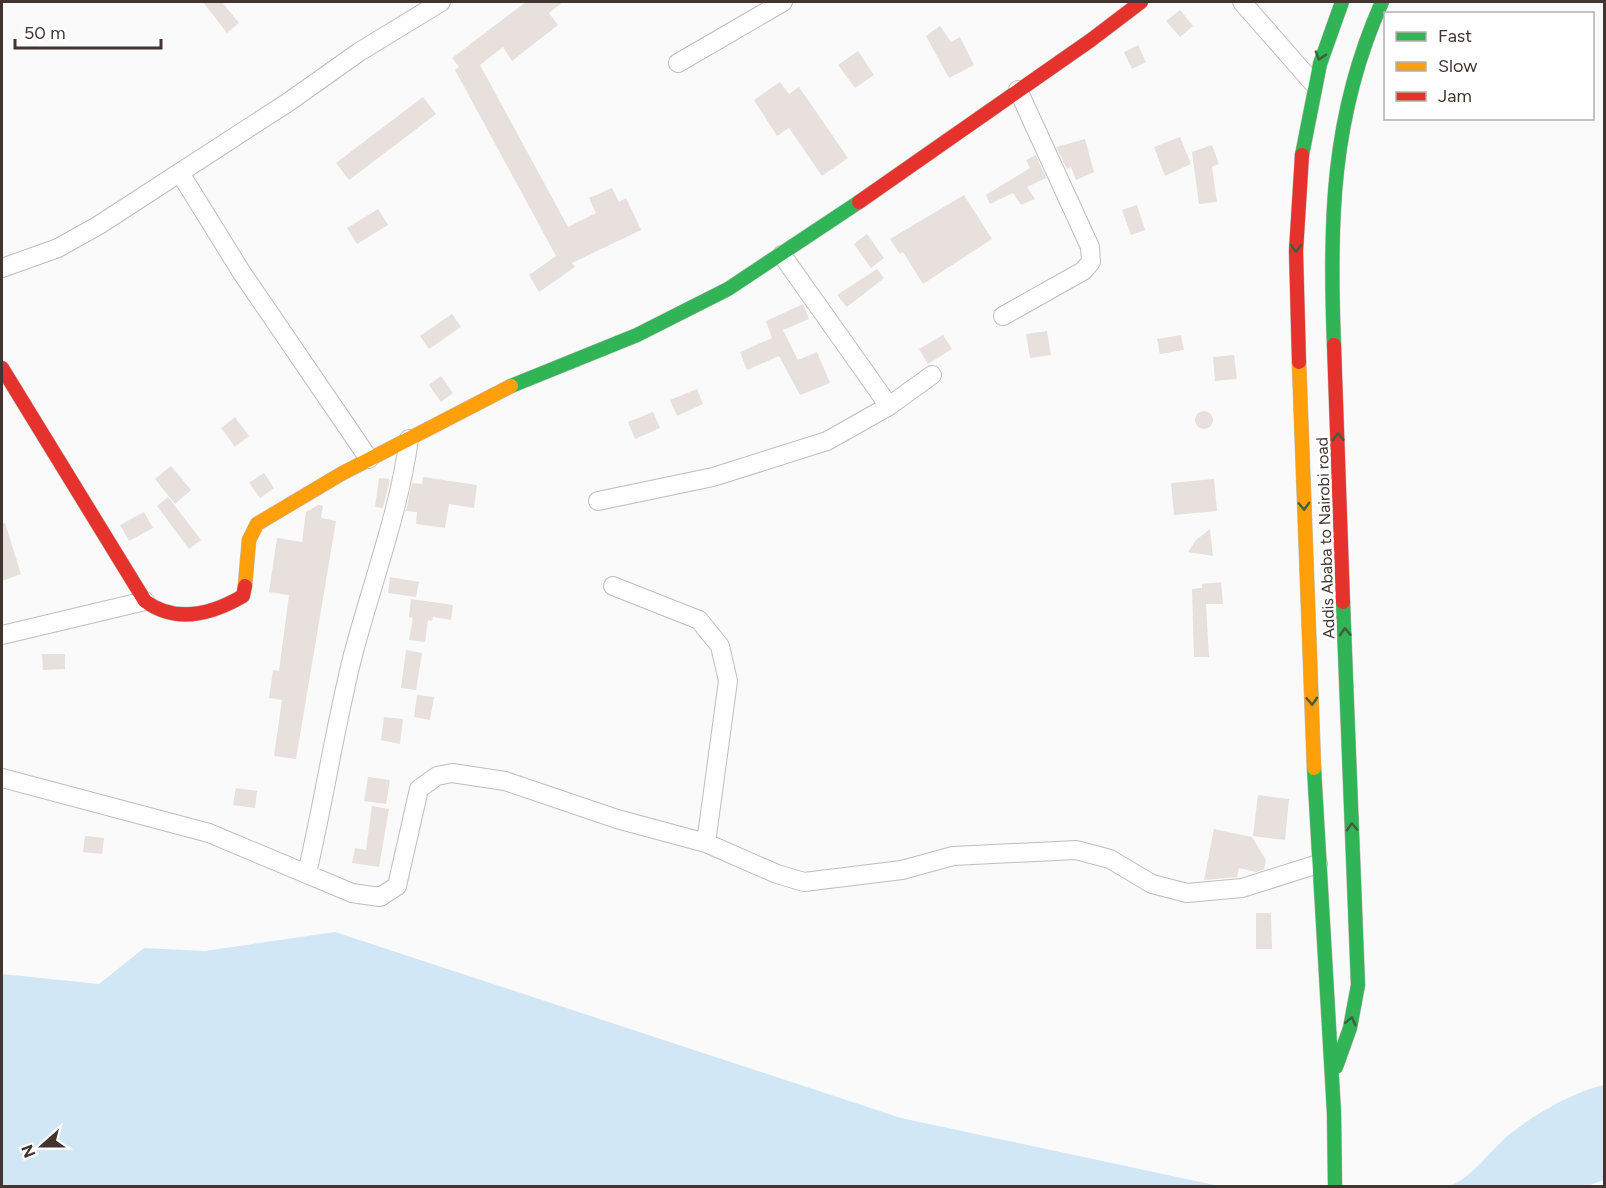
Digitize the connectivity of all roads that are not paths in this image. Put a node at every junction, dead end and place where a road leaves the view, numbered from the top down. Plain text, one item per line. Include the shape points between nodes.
1 (441, 2) edge
2 (783, 2) edge
3 (1141, 2) edge
4 (1242, 2) edge
5 (1342, 2) edge
6 (1382, 2) edge
7 (678, 63) dead end
8 (1312, 82) junction
9 (1018, 90) junction
10 (180, 173) junction
11 (782, 255) junction
12 (2, 268) edge
13 (1003, 316) dead end
14 (2, 368) edge
15 (932, 375) dead end
16 (889, 406) junction
17 (408, 438) junction
18 (369, 459) junction
19 (598, 501) dead end
20 (613, 586) dead end
21 (145, 601) junction
22 (2, 635) edge
23 (2, 778) edge
24 (706, 843) junction
25 (1318, 864) junction
26 (307, 873) junction
27 (1333, 1076) junction
28 (1335, 1186) edge

1 - 10 street via 358,52
2 - 7 street
3 - 9 main road
4 - 8 street
5 -> 8 main road, Addis Ababa to Nairobi road
27 -> 6 main road, Addis Ababa to Nairobi road via 1350,1028 1358,985 1330,251 1339,147 1357,70
8 -> 25 main road, Addis Ababa to Nairobi road via 1297,179 1296,251
9 - 11 main road
9 - 13 street via 1090,248 1091,262 1083,271
10 - 12 street via 58,248
10 - 18 street via 242,273
11 - 16 street
11 - 17 main road via 684,314 491,394
14 - 21 main road
15 - 16 street
16 - 19 street via 827,441 713,477
17 - 18 main road
17 - 26 street via 383,552 353,656
18 - 21 main road via 257,524 248,541 243,597 210,612 184,615 169,613
20 - 24 street via 699,620 720,646 728,681
21 - 22 street
23 - 26 street via 209,833
24 - 25 street via 804,882 902,870 953,856 1076,850 1110,859 1152,884 1186,893 1242,888
24 - 26 street via 617,819 505,781 452,773 437,776 419,789 398,886 388,894 380,897 352,893
25 - 27 main road, Addis Ababa to Nairobi road
27 - 28 main road, Addis Ababa to Nairobi road

